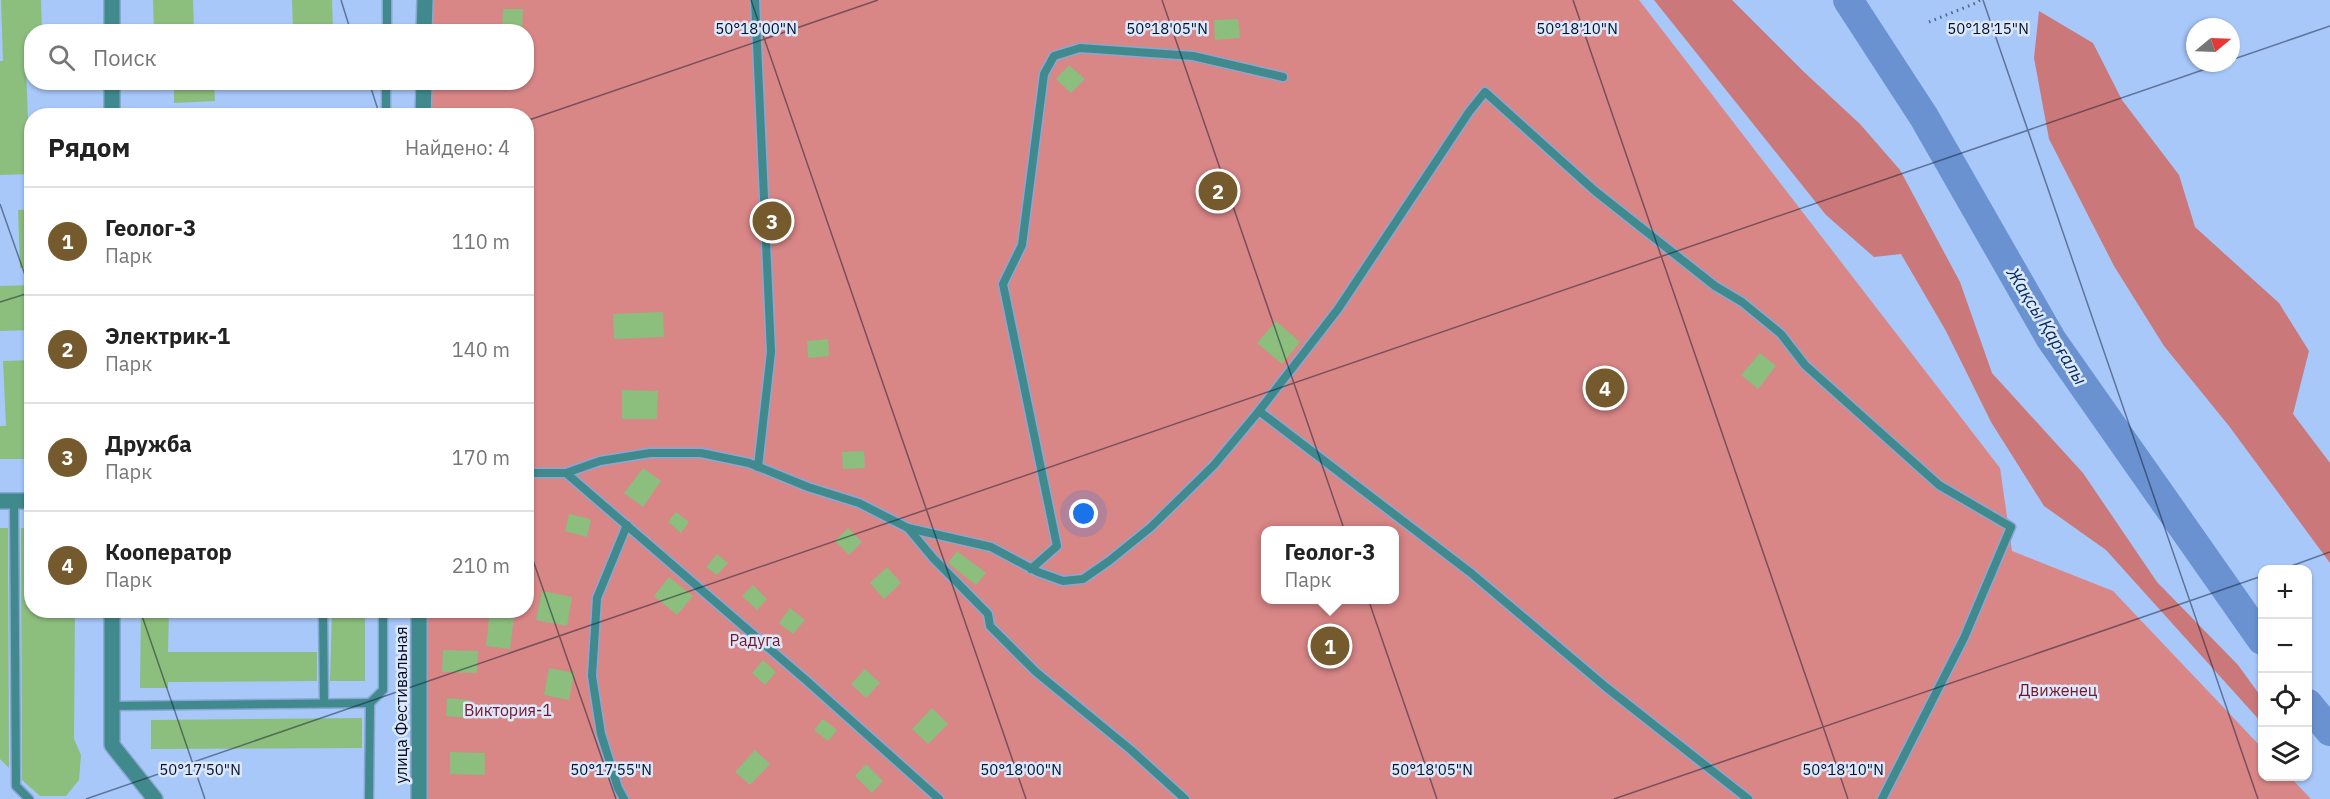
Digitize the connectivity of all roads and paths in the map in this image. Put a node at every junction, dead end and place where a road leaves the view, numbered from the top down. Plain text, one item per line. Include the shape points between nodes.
1 (112, 0) edge
2 (387, 0) edge
3 (425, 0) edge
4 (755, 0) edge
5 (1980, 0) edge
6 (1929, 22) dead end
7 (112, 24) edge
8 (387, 24) edge
9 (424, 24) edge
10 (1283, 77) dead end
11 (112, 90) edge
12 (386, 90) edge
13 (424, 90) edge
14 (112, 108) edge
15 (386, 108) edge
16 (423, 108) edge
17 (1259, 411) junction
18 (758, 466) junction
19 (534, 473) edge
20 (566, 473) junction
21 (7, 501) edge
22 (24, 501) edge
23 (627, 525) junction
24 (908, 528) junction
25 (1031, 569) junction
26 (112, 618) edge
27 (323, 618) edge
28 (383, 618) edge
29 (419, 618) edge
30 (324, 703) junction
31 (370, 703) junction
32 (112, 706) junction
33 (30, 799) edge
34 (155, 799) edge
35 (369, 799) edge
36 (419, 799) edge
37 (624, 799) edge
38 (939, 799) edge
39 (1185, 799) edge
40 (1748, 799) edge
41 (1882, 799) edge

1 - 7 street
2 - 8 lane
3 - 9 street
4 - 18 lane via 771,352
5 - 6 path
10 - 25 lane via 1193,56 1080,48 1054,56 1044,74 1022,245 1004,284 1057,546
11 - 14 street
12 - 15 lane
13 - 16 street
17 - 25 lane via 1214,465 1151,527 1092,573 1083,579 1063,581
17 - 40 lane via 1471,573 1649,723
17 - 41 lane via 1338,309 1485,92 1595,191 1781,334 1805,365 1939,485 2011,526 1964,638
18 - 20 lane via 701,453 650,453 600,461
18 - 24 lane via 859,503
19 - 20 lane
20 - 23 lane
21 - 22 street
21 - 33 lane via 16,786
23 - 37 lane via 597,598 592,676 602,734
23 - 38 lane
24 - 25 lane via 991,547
24 - 39 lane via 988,614 990,626 1036,672
26 - 32 street
27 - 30 lane
28 - 31 lane via 383,690
29 - 36 street, улица Фестивальная
30 - 31 lane
30 - 32 lane
31 - 35 lane
32 - 34 street via 112,745

